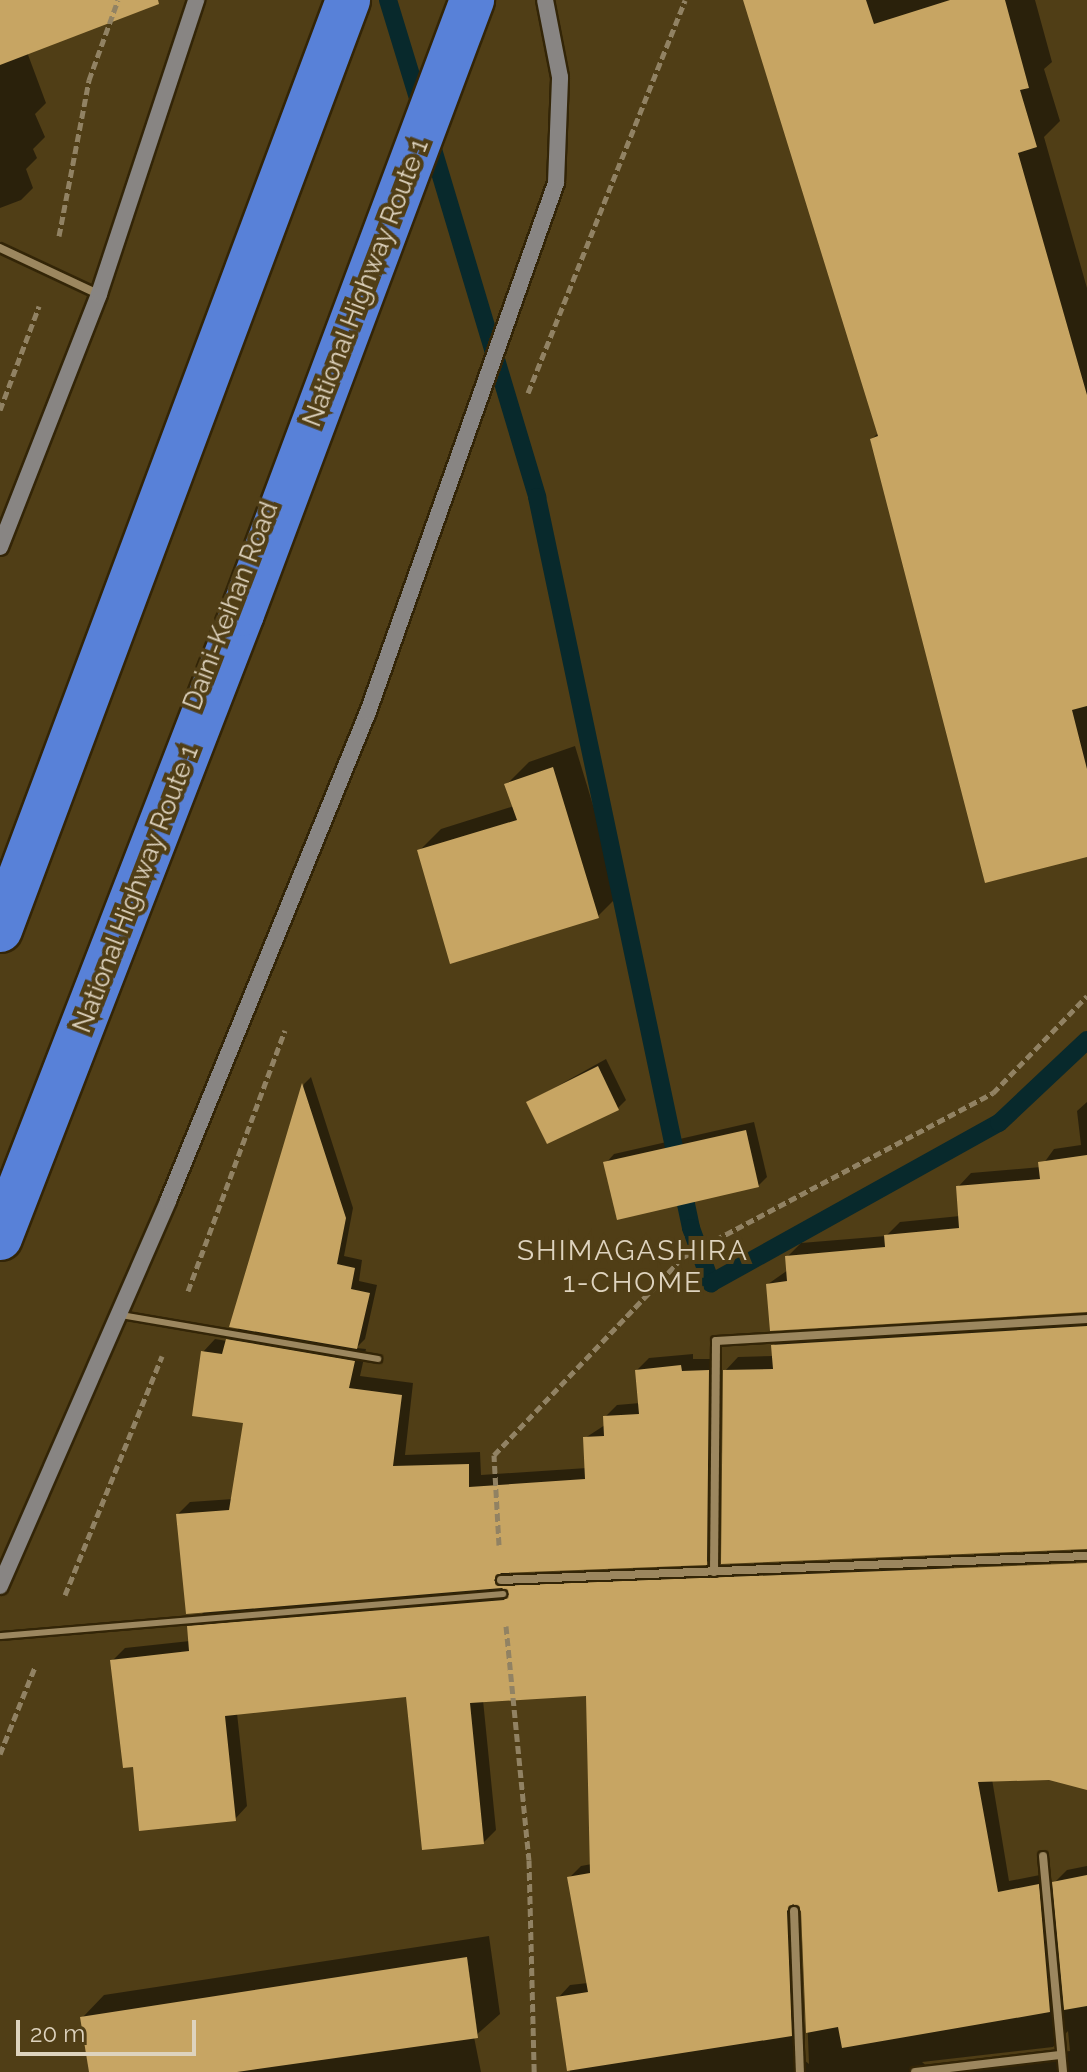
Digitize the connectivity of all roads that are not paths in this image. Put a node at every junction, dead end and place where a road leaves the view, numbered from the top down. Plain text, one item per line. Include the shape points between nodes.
1 (196, 0) edge
2 (336, 0) edge
3 (348, 0) edge
4 (458, 0) edge
5 (472, 0) edge
6 (545, 0) edge
7 (0, 248) edge
8 (99, 294) junction
9 (0, 547) edge
10 (0, 887) edge
11 (0, 930) edge
12 (0, 1210) edge
13 (0, 1238) edge
14 (119, 1314) junction
15 (1087, 1319) edge
16 (378, 1359) dead end
17 (1087, 1556) edge
18 (714, 1572) junction
19 (501, 1580) road end
20 (0, 1586) edge
21 (503, 1594) road end
22 (0, 1636) edge
23 (1043, 1856) dead end
24 (794, 1911) dead end
25 (1060, 2055) junction
26 (800, 2072) edge
27 (915, 2072) edge
28 (1063, 2072) edge

1 - 8 street
2 - 10 highway
3 - 11 highway
4 - 12 highway, Daini-Keihan Road
5 - 13 highway, National Highway Route 1
6 - 14 street via 560,77 556,183 368,712
7 - 8 street
8 - 9 street
14 - 16 lane
14 - 20 street
15 - 18 street via 716,1341
17 - 18 street
18 - 19 street
21 - 22 lane
23 - 25 street
24 - 26 street
25 - 27 street
25 - 28 street

